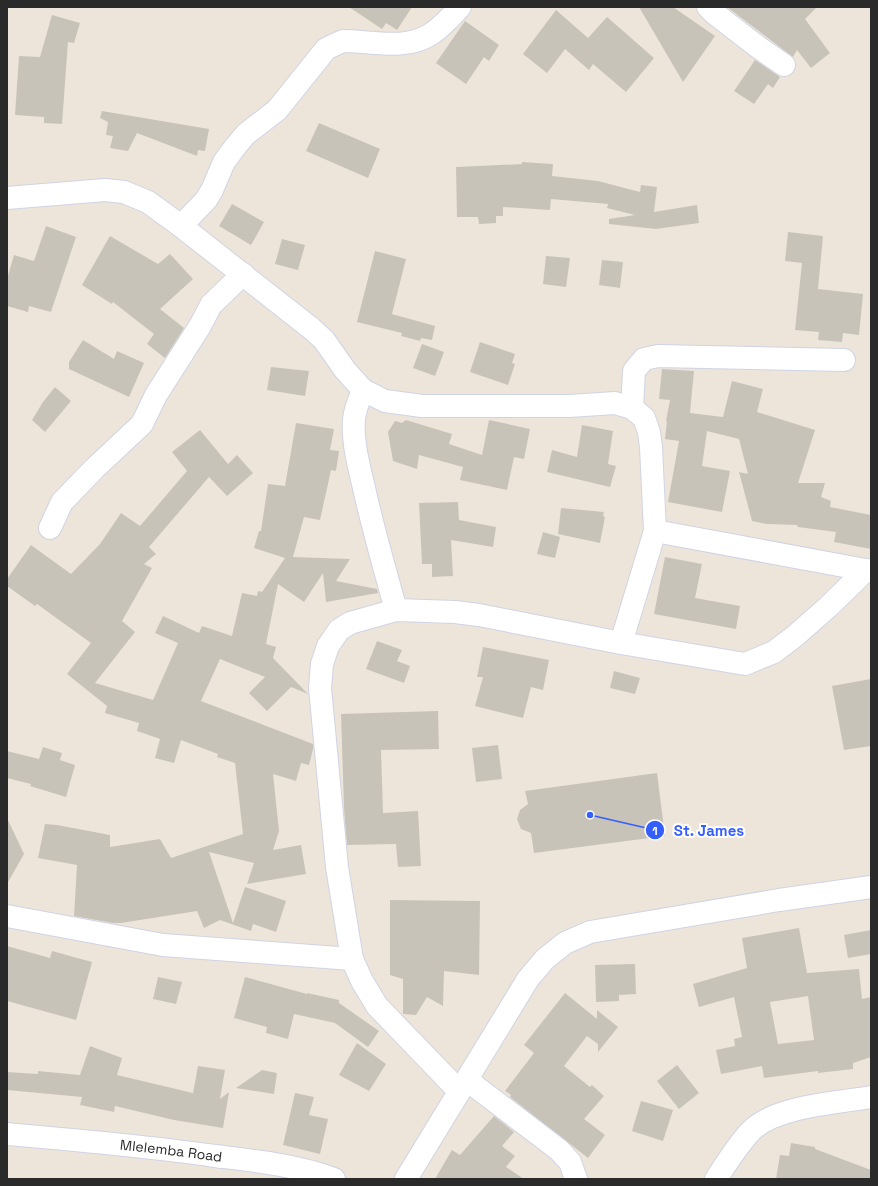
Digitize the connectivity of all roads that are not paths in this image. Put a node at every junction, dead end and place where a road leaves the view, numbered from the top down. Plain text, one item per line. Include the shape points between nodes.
1 (460, 7) edge
2 (708, 7) edge
3 (784, 64) dead end
4 (7, 198) edge
5 (181, 226) junction
6 (243, 274) junction
7 (844, 360) dead end
8 (363, 390) junction
9 (632, 408) junction
10 (50, 528) dead end
11 (655, 531) junction
12 (869, 570) edge
13 (396, 610) junction
14 (621, 643) junction
15 (871, 887) edge
16 (7, 916) edge
17 (352, 960) junction
18 (463, 1085) junction
19 (871, 1097) edge
20 (7, 1134) edge
21 (334, 1179) edge
22 (406, 1179) edge
23 (576, 1179) edge
24 (716, 1179) edge

1 - 5 street via 430,35 415,42 404,44 343,41 326,49 277,110 246,134 235,147 224,162 206,200
2 - 3 street
4 - 5 street via 105,190 124,192 148,202
5 - 6 street
6 - 8 street via 324,340
6 - 10 street via 211,305 156,395 142,424 62,502
7 - 9 street via 658,356 644,358 634,371
8 - 9 street via 385,401 422,406 569,406 616,403
8 - 13 street via 356,408 354,436 372,521
9 - 11 street via 644,418 652,447
11 - 12 street
11 - 14 street
12 - 14 street via 790,640 774,652 745,664
13 - 14 street via 479,615
13 - 17 street via 350,623 339,630 328,646 322,664 320,688 334,844
15 - 18 street via 590,932 565,943 545,959 528,979
16 - 17 street via 163,945
17 - 18 street via 378,1006
18 - 22 street
18 - 23 street via 559,1150 570,1162
19 - 24 street via 800,1108 760,1123 750,1132
20 - 21 street, Mlelemba Road via 165,1149 264,1162

